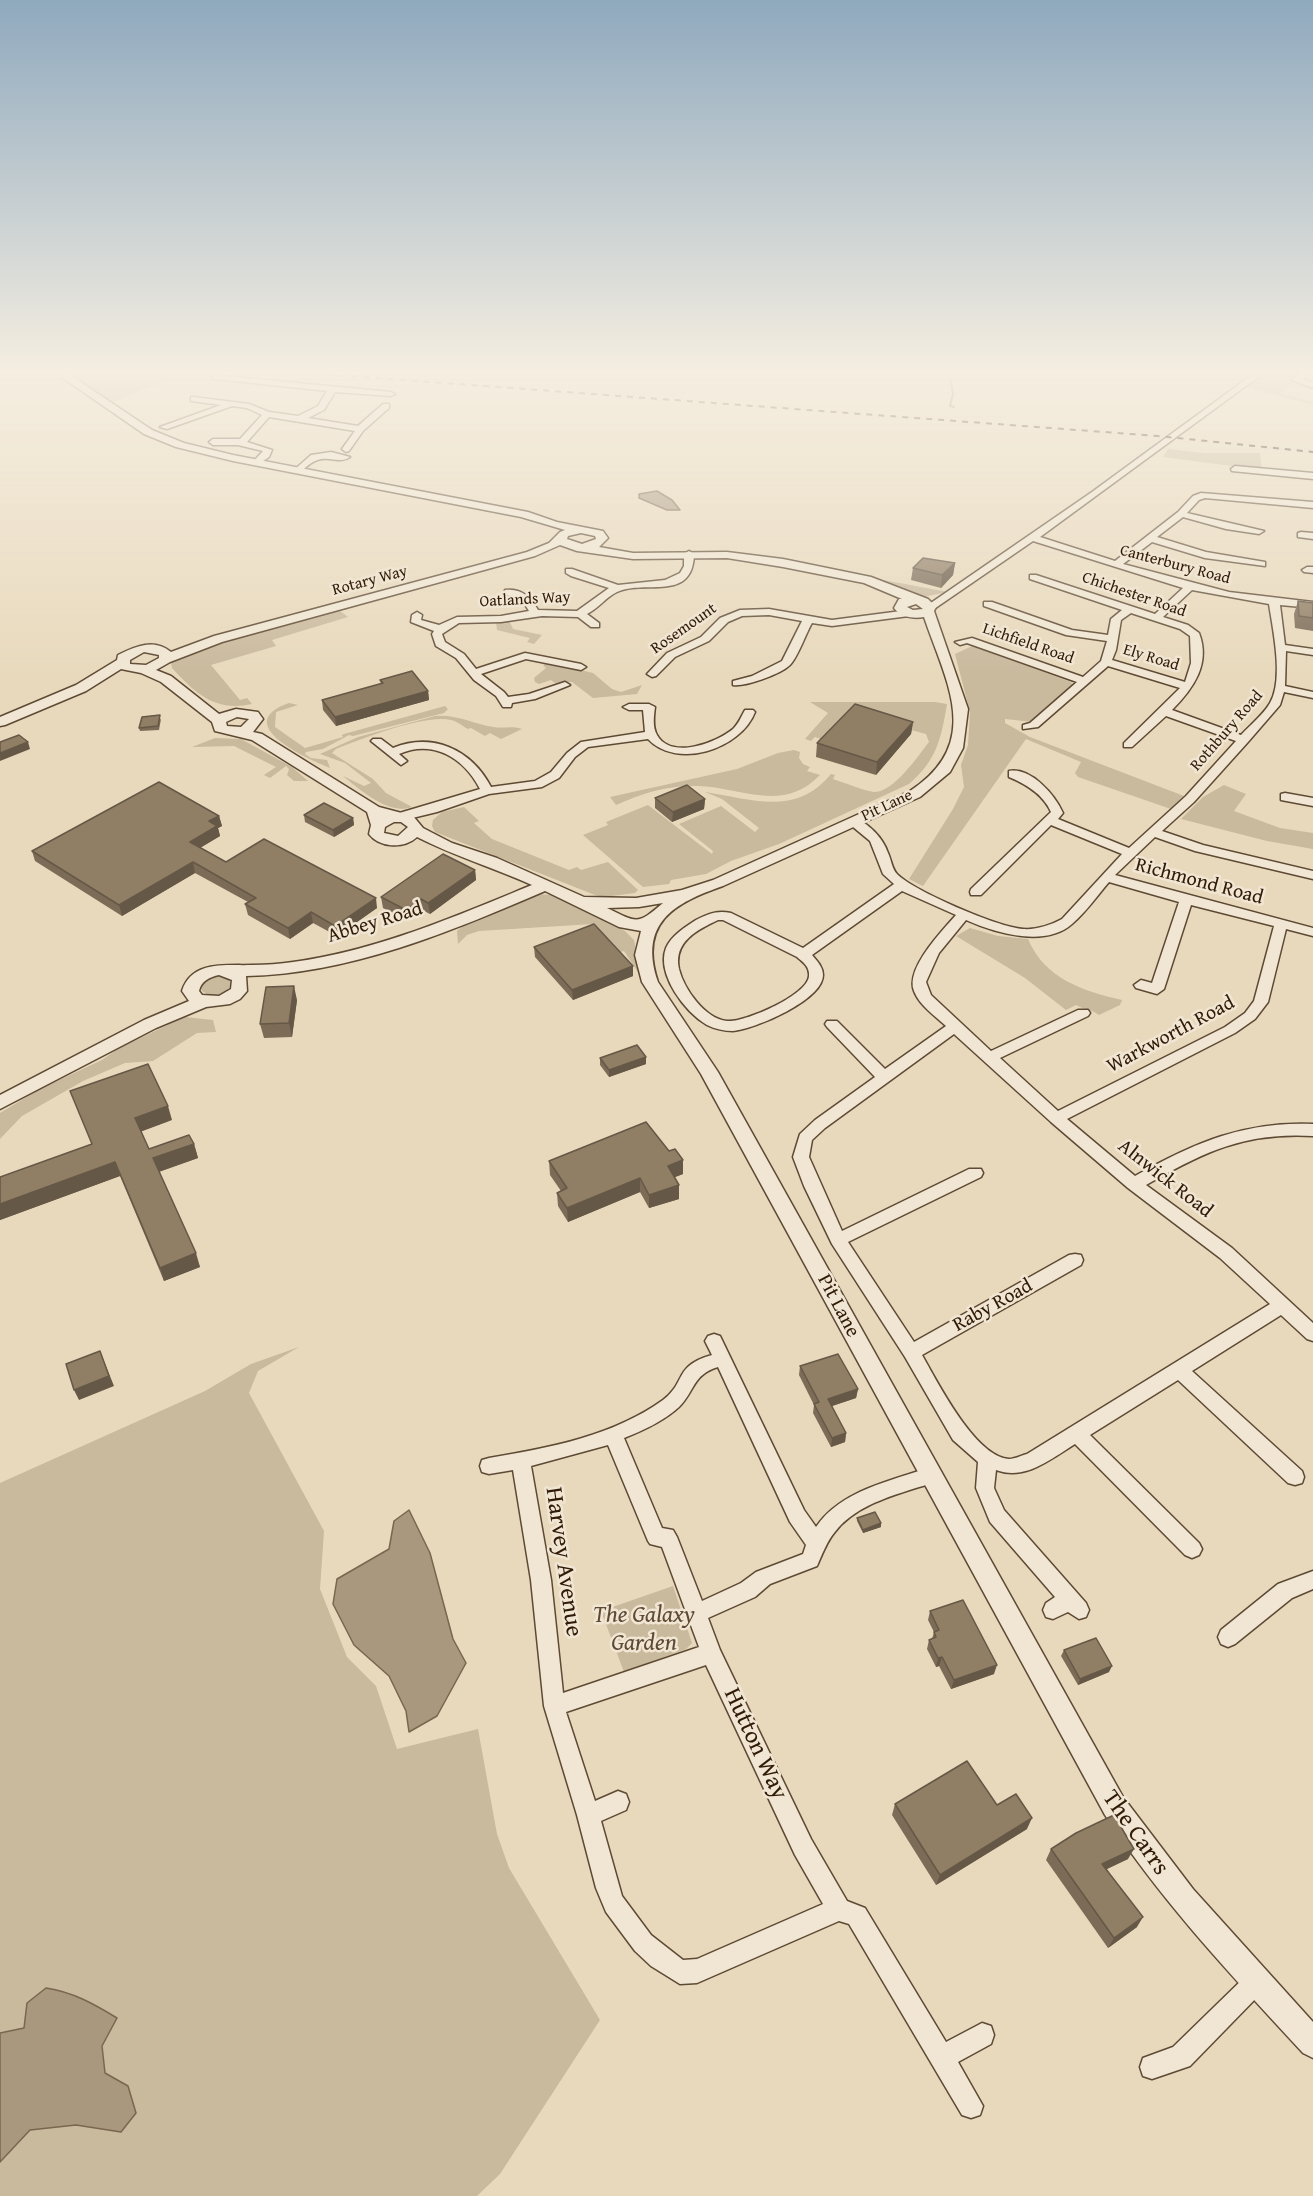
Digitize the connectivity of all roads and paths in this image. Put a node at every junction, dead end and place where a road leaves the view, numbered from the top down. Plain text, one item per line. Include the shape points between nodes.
1 (306, 471) edge
2 (1124, 471) edge
3 (1263, 471) edge
4 (1313, 476) edge
5 (1313, 505) edge
6 (1181, 514) junction
7 (554, 525) junction
8 (581, 530) junction
9 (1259, 531) dead end
10 (1301, 535) dead end
11 (1313, 536) edge
12 (562, 538) junction
13 (602, 538) junction
14 (1033, 538) junction
15 (1150, 538) junction
16 (582, 548) junction
17 (531, 554) junction
18 (689, 554) junction
19 (625, 555) junction
20 (1117, 564) junction
21 (1262, 564) dead end
22 (572, 575) dead end
23 (1033, 577) dead end
24 (1190, 586) junction
25 (617, 588) junction
26 (894, 591) junction
27 (509, 592) dead end
28 (1274, 603) junction
29 (988, 604) dead end
30 (924, 605) junction
31 (1313, 605) edge
32 (1129, 609) junction
33 (906, 610) junction
34 (535, 613) junction
35 (580, 613) junction
36 (1156, 618) junction
37 (414, 620) dead end
38 (808, 620) junction
39 (595, 625) dead end
40 (933, 626) junction
41 (440, 629) junction
42 (218, 639) junction
43 (1112, 639) junction
44 (960, 642) dead end
45 (1280, 647) junction
46 (150, 648) junction
47 (1313, 652) edge
48 (164, 660) junction
49 (122, 662) junction
50 (1106, 662) junction
51 (581, 667) dead end
52 (140, 670) junction
53 (776, 670) junction
54 (474, 673) junction
55 (652, 674) dead end
56 (789, 676) dead end
57 (166, 679) junction
58 (1085, 681) junction
59 (737, 683) dead end
60 (566, 685) dead end
61 (83, 686) junction
62 (1187, 686) junction
63 (1281, 688) junction
64 (1313, 695) edge
65 (628, 707) dead end
66 (206, 709) junction
67 (1163, 711) junction
68 (236, 713) junction
69 (752, 714) dead end
70 (219, 721) junction
71 (0, 722) edge
72 (1027, 727) dead end
73 (256, 730) junction
74 (651, 735) junction
75 (1244, 740) junction
76 (377, 741) dead end
77 (1128, 745) dead end
78 (1013, 774) dead end
79 (487, 791) junction
80 (1285, 797) dead end
81 (1313, 802) edge
82 (433, 809) junction
83 (376, 817) junction
84 (399, 817) junction
85 (1051, 821) junction
86 (853, 822) junction
87 (416, 828) junction
88 (1154, 832) junction
89 (399, 840) junction
90 (447, 846) junction
91 (1131, 853) junction
92 (1313, 875) edge
93 (526, 877) junction
94 (1107, 877) junction
95 (545, 885) junction
96 (902, 885) junction
97 (976, 892) dead end
98 (564, 893) junction
99 (685, 894) junction
100 (1186, 900) junction
101 (635, 902) junction
102 (477, 911) junction
103 (964, 914) junction
104 (655, 917) junction
105 (622, 921) junction
106 (1281, 924) junction
107 (1313, 932) edge
108 (643, 945) junction
109 (803, 955) junction
110 (284, 970) junction
111 (228, 971) junction
112 (1141, 985) dead end
113 (239, 990) junction
114 (197, 997) junction
115 (1083, 1013) dead end
116 (832, 1024) dead end
117 (955, 1026) junction
118 (990, 1057) junction
119 (884, 1077) junction
120 (0, 1103) edge
121 (1056, 1118) junction
122 (1313, 1130) edge
123 (975, 1173) dead end
124 (1134, 1184) junction
125 (838, 1240) junction
126 (1075, 1260) dead end
127 (1283, 1305) junction
128 (1313, 1334) edge
129 (714, 1341) dead end
130 (910, 1352) junction
131 (722, 1359) junction
132 (1179, 1370) junction
133 (614, 1434) junction
134 (1077, 1434) junction
135 (988, 1459) junction
136 (521, 1461) junction
137 (489, 1466) dead end
138 (931, 1475) junction
139 (1295, 1477) dead end
140 (815, 1542) junction
141 (1192, 1549) dead end
142 (1313, 1580) edge
143 (1067, 1607) dead end
144 (697, 1613) junction
145 (1228, 1637) dead end
146 (711, 1653) junction
147 (1037, 1668) joint
148 (554, 1706) junction
149 (618, 1802) dead end
150 (588, 1815) junction
151 (839, 1909) junction
152 (1257, 1981) junction
153 (982, 2035) dead end
154 (1313, 2043) edge
155 (943, 2057) junction
156 (1152, 2067) dead end
157 (971, 2106) dead end

1 - 7 street via 494,507
2 - 14 street
3 - 4 street
5 - 6 street via 1204,495
6 - 9 street
6 - 15 street
7 - 8 street
7 - 12 street
8 - 12 street, Rotary Way via 568,532
8 - 13 street via 594,531
10 - 11 street
12 - 16 street via 566,545
12 - 17 street, Rotary Way
13 - 16 street via 597,544
13 - 19 street via 610,548
14 - 20 street, Canterbury Road
14 - 30 street via 942,598
15 - 20 street
15 - 21 street via 1220,558
16 - 17 street, Rotary Way
16 - 19 street
17 - 42 street, Rotary Way
18 - 19 street
18 - 25 street via 690,568 675,580
18 - 26 street via 783,563 853,576
20 - 24 street, Canterbury Road
22 - 25 street via 604,580
23 - 32 street, Chichester Road
24 - 28 street, Canterbury Road
24 - 36 street
25 - 35 street, Oatlands Way via 594,608
26 - 30 street
26 - 33 street
27 - 34 street via 523,593
28 - 31 street, Canterbury Road
28 - 45 street, Rothbury Road
29 - 43 street via 1070,633
30 - 33 street
30 - 40 street, Pit Lane
32 - 36 street, Chichester Road
32 - 43 street via 1116,619
33 - 38 street, Rosemount via 843,622
33 - 40 street
34 - 35 street, Oatlands Way
34 - 41 street, Oatlands Way via 462,620
35 - 39 street
36 - 62 street, Chichester Road via 1195,635 1197,664
37 - 41 street
38 - 53 street via 791,657
38 - 55 street, Rosemount via 769,612 736,614 705,639 671,655
40 - 86 street, Pit Lane via 961,709 957,750 929,786
41 - 54 street via 440,644 460,656
42 - 46 street, Rotary Way
42 - 48 street, Rotary Way
43 - 50 street
44 - 58 street, Lichfield Road via 968,640
45 - 47 street
45 - 63 street, Rothbury Road
46 - 48 street via 165,653
46 - 49 street, Rotary Way via 134,651
48 - 52 street, Rotary Way
48 - 57 street
49 - 52 street
49 - 61 street
50 - 58 street, Lichfield Road
50 - 62 street, Ely Road
51 - 54 street via 525,652
52 - 57 street
52 - 61 street
53 - 56 street
53 - 59 street
54 - 60 street via 507,703
57 - 66 street
58 - 72 street, Lichfield Road
61 - 71 street
62 - 67 street, Chichester Road
63 - 64 street
63 - 75 street, Rothbury Road via 1272,709
65 - 74 street via 649,707
66 - 68 street
66 - 70 street
67 - 75 street
67 - 77 street, Chichester Road
68 - 70 street
68 - 73 street via 253,715
69 - 74 street via 735,732 697,750 672,750
70 - 73 street via 220,728 236,732
73 - 83 street
74 - 79 street via 585,744 548,780 527,787
75 - 88 street, Rothbury Road
76 - 79 street via 396,757 420,744 450,752 469,765
78 - 85 street via 1033,784 1054,806 1057,813
79 - 82 street
80 - 81 street
82 - 84 street
82 - 87 street
83 - 84 street
83 - 89 street via 379,837
84 - 87 street via 409,819
85 - 91 street
85 - 97 street
86 - 96 street, Rothbury Road via 875,839 886,869
86 - 99 street, Pit Lane
87 - 89 street via 409,837
87 - 90 street
88 - 91 street, Rothbury Road
88 - 92 street via 1199,848
89 - 90 street
90 - 93 street
91 - 94 street, Rothbury Road
93 - 95 street
93 - 102 street, Abbey Road
94 - 100 street, Richmond Road
94 - 103 street, Rothbury Road via 1067,922 1054,929 1009,932
95 - 98 street
95 - 102 street, Abbey Road
96 - 103 street, Rothbury Road
96 - 109 street
98 - 101 street via 604,903
98 - 105 street
99 - 101 street
99 - 104 street
100 - 106 street, Richmond Road
100 - 112 street via 1157,989
101 - 104 street via 654,908
101 - 105 street via 619,909
102 - 110 street, Abbey Road via 348,957
103 - 117 street, Alnwick Road via 924,966 919,979 920,990
104 - 105 street via 641,926
104 - 108 street, Pit Lane
105 - 108 street
106 - 107 street, Richmond Road
106 - 121 street, Warkworth Road via 1262,1002 1250,1016 1230,1030
108 - 138 street, Pit Lane via 645,972 650,982 709,1072
109 - 109 street via 719,915 709,917 677,941 672,950 675,975 685,997 714,1022 731,1026 802,997 816,977 815,968
110 - 111 street, Abbey Road
110 - 113 street, Abbey Road
111 - 113 street via 240,979
111 - 114 street via 211,972 195,980
113 - 114 street via 222,1001
114 - 120 street
115 - 118 street
116 - 119 street
117 - 118 street, Alnwick Road
117 - 119 street
118 - 121 street, Alnwick Road
119 - 125 street via 805,1138 801,1157
121 - 124 street, Alnwick Road
122 - 124 street via 1269,1128 1232,1136
123 - 125 street
124 - 127 street, Alnwick Road via 1226,1253
125 - 130 street
126 - 130 street, Raby Road
127 - 128 street, Alnwick Road
127 - 132 street
129 - 131 street
130 - 135 street via 959,1434
131 - 133 street via 693,1371 671,1404
131 - 140 street via 797,1516
132 - 134 street
132 - 139 street
133 - 136 street via 559,1454
133 - 144 street via 654,1535 666,1536
134 - 135 street via 1032,1461 1009,1467
134 - 141 street
135 - 143 street via 985,1488 997,1516
136 - 137 street
136 - 148 street, Harvey Avenue via 541,1580
138 - 140 street via 844,1508 828,1522
138 - 147 street, Pit Lane
140 - 144 street via 810,1560 763,1578 748,1590
142 - 145 street via 1285,1591
144 - 146 street, Hutton Way
146 - 148 street
146 - 151 street, Hutton Way via 803,1847
147 - 152 street, The Carrs via 1128,1828 1187,1905
148 - 150 street, Harvey Avenue
149 - 150 street
150 - 151 street, Harvey Avenue via 614,1904 643,1943 680,1972 697,1971
151 - 155 street, Hutton Way via 857,1916
152 - 154 street, The Carrs
152 - 156 street via 1181,2057
153 - 155 street
155 - 157 street, Hutton Way

